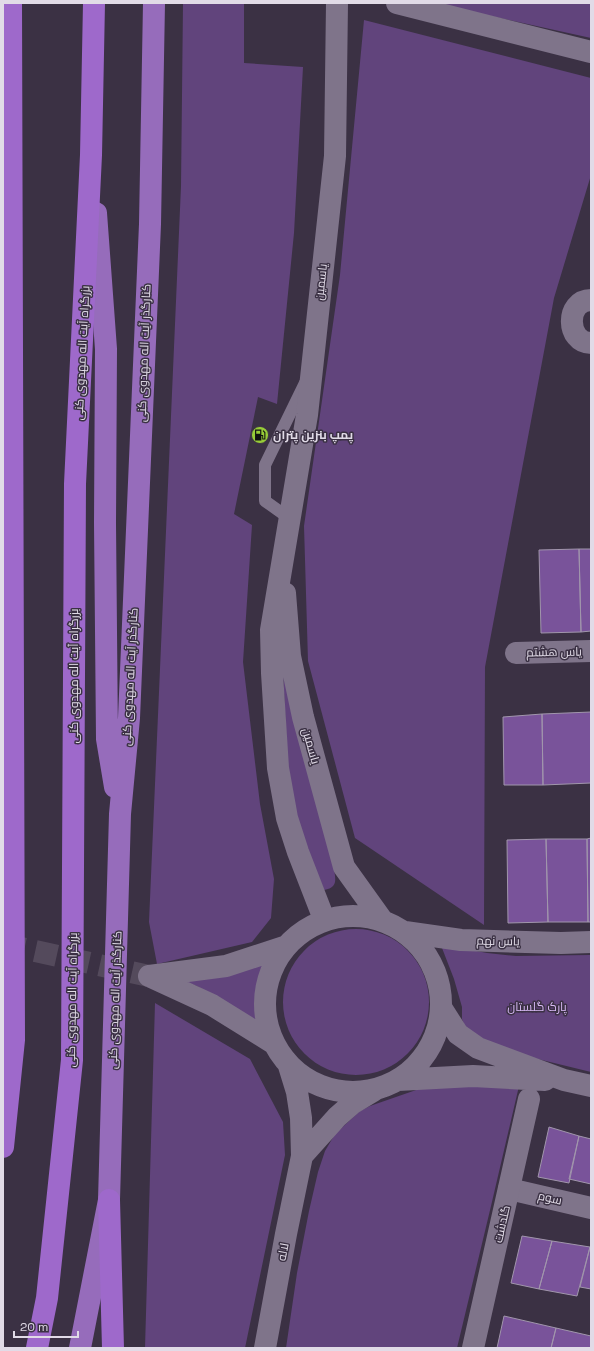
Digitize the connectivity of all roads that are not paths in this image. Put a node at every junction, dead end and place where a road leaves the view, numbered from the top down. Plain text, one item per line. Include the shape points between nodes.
1 (11, 3) edge
2 (94, 3) edge
3 (154, 3) edge
4 (337, 3) edge
5 (398, 3) edge
6 (591, 52) edge
7 (91, 155) junction
8 (591, 300) edge
9 (589, 343) edge
10 (312, 369) junction
11 (289, 518) junction
12 (283, 558) junction
13 (591, 651) edge
14 (516, 653) dead end
15 (120, 814) junction
16 (324, 919) junction
17 (382, 920) junction
18 (405, 932) junction
19 (591, 942) edge
20 (284, 947) junction
21 (442, 1009) junction
22 (273, 1043) junction
23 (289, 1066) junction
24 (398, 1080) junction
25 (564, 1080) junction
26 (591, 1086) edge
27 (378, 1089) junction
28 (529, 1099) dead end
29 (3, 1147) edge
30 (302, 1156) junction
31 (510, 1189) junction
32 (109, 1200) junction
33 (591, 1208) edge
34 (38, 1348) edge
35 (80, 1348) edge
36 (113, 1348) edge
37 (266, 1348) edge
38 (473, 1348) edge

1 - 29 highway via 14,1040
2 - 7 highway, بزرگراه آیت اله مهدوی کنی
3 - 15 main road, کنارگذر آیت اله مهدوی کنی via 150,224 130,702
4 - 10 street, یاسمین via 335,156
5 - 6 street
7 - 15 main road via 106,348 107,739
7 - 34 highway, بزرگراه آیت اله مهدوی کنی via 75,484 72,1060 47,1298
8 - 9 street via 577,306 572,316 572,327 578,337
10 - 11 street, یاسمین via 307,415
10 - 11 lane via 265,465 265,501
11 - 12 street, یاسمین
12 - 16 street, یاسمین via 271,630 278,768 287,818
12 - 17 street, یاسمین via 290,656 303,717 344,867
13 - 14 street, یاس هشتم
15 - 32 main road, کنارگذر آیت اله مهدوی کنی
16 - 17 street via 360,915
16 - 20 street via 304,929
17 - 18 street
18 - 19 street, یاس نهم via 461,940
18 - 21 street via 424,950 436,972
20 - 22 street via 271,969 264,994 265,1019
20 - 22 street via 226,966 149,976 212,1005
21 - 24 street via 439,1029 432,1044 418,1064
21 - 25 street via 458,1034 478,1048
22 - 23 street
23 - 27 street via 308,1081 331,1090 356,1092
23 - 30 street, لاله via 301,1118
24 - 25 street via 473,1076
24 - 27 street
25 - 26 street
27 - 30 street via 353,1103 337,1117
28 - 31 street, گلدشت
30 - 37 street, لاله
31 - 33 street, سوم
31 - 38 street, گلدشت
32 - 35 main road, کنارگذر آیت اله مهدوی کنی
32 - 36 highway

